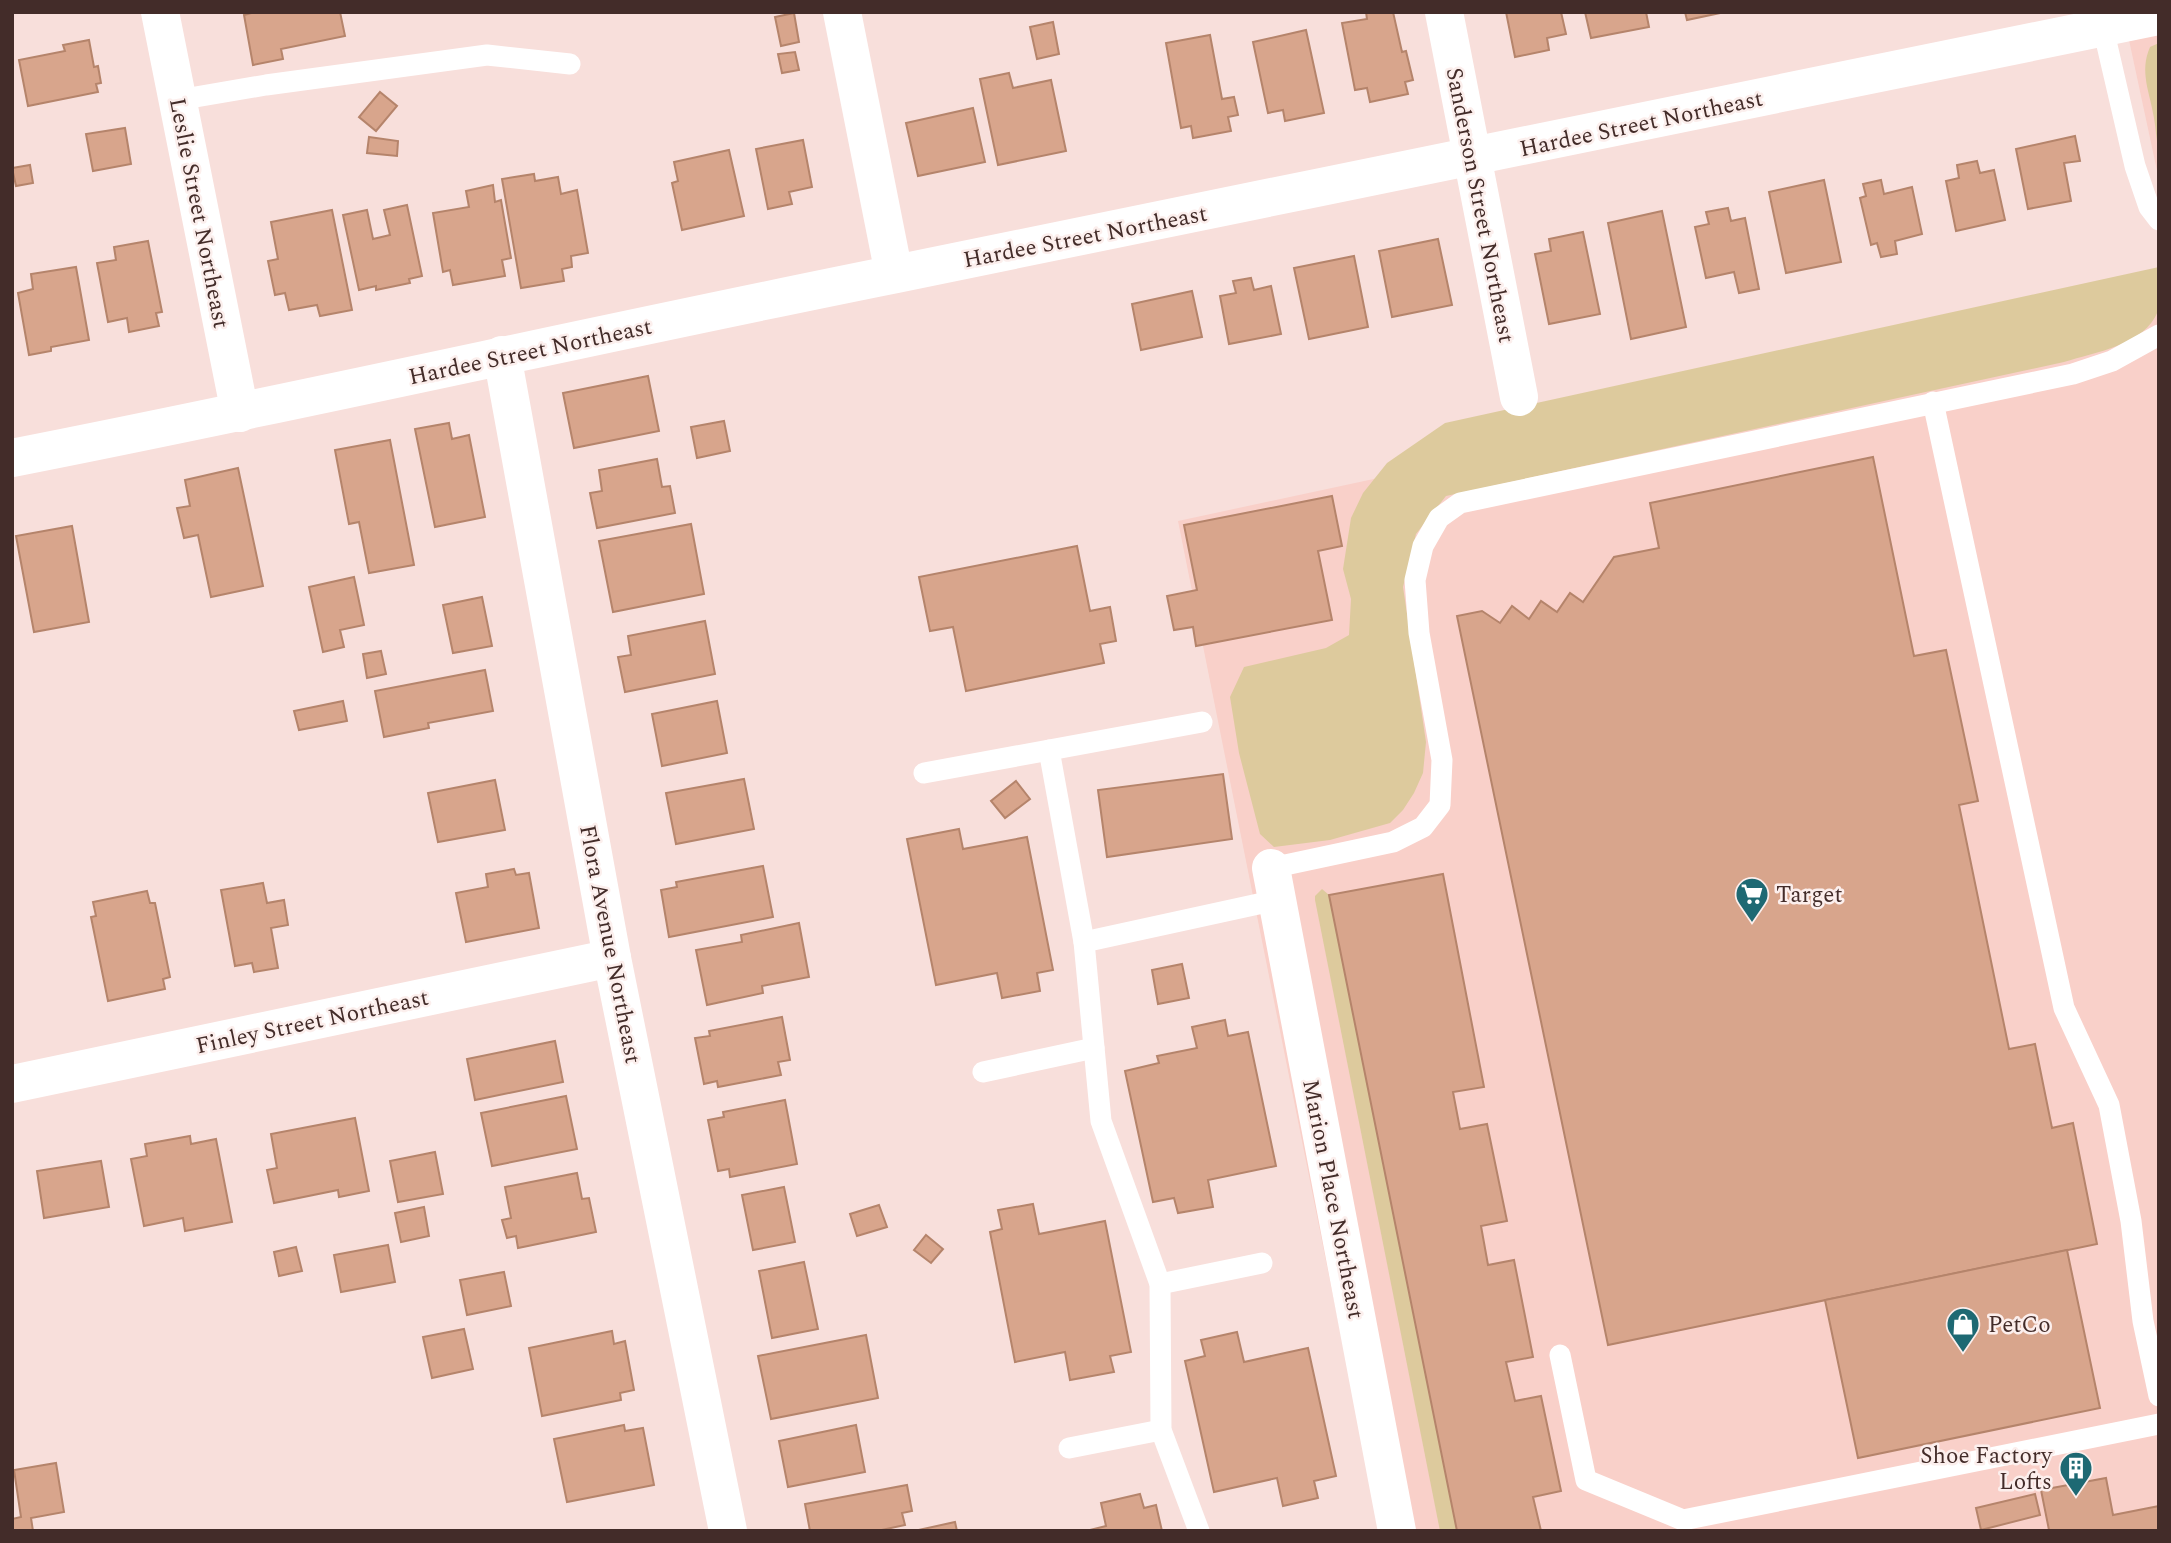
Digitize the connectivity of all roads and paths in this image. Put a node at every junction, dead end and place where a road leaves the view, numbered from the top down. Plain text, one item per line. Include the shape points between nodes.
1 (160, 12) edge
2 (842, 12) edge
3 (1444, 12) edge
4 (2159, 16) edge
5 (2101, 20) edge
6 (570, 64) dead end
7 (178, 100) junction
8 (1471, 158) junction
9 (2159, 220) edge
10 (894, 274) junction
11 (2159, 335) edge
12 (502, 355) junction
13 (1519, 397) dead end
14 (1933, 402) junction
15 (240, 413) junction
16 (12, 458) edge
17 (1202, 722) dead end
18 (1049, 750) junction
19 (925, 773) dead end
20 (1274, 884) junction
21 (1084, 942) junction
22 (612, 958) junction
23 (1094, 1048) junction
24 (983, 1072) dead end
25 (12, 1084) edge
26 (1262, 1263) dead end
27 (1160, 1284) junction
28 (1560, 1355) dead end
29 (2159, 1396) edge
30 (2159, 1424) edge
31 (1161, 1430) junction
32 (1069, 1448) dead end
33 (729, 1531) edge
34 (1199, 1531) edge
35 (1397, 1531) edge

1 - 7 street, Leslie Street Northeast
2 - 10 street
3 - 8 street, Sanderson Street Northeast
4 - 5 street, Hardee Street Northeast
5 - 8 street, Hardee Street Northeast
5 - 9 lane via 2135,166
6 - 7 lane via 487,55
7 - 15 street, Leslie Street Northeast
8 - 10 street, Hardee Street Northeast
8 - 13 street, Sanderson Street Northeast
10 - 12 street, Hardee Street Northeast
11 - 14 lane via 2112,361 2073,374
12 - 15 street, Hardee Street Northeast
12 - 22 street, Flora Avenue Northeast
14 - 20 lane via 1460,503 1439,518 1423,546 1415,580 1419,633 1442,760 1440,805 1423,827 1393,842
14 - 29 lane via 2064,1008 2109,1105
15 - 16 street, Hardee Street Northeast
17 - 18 lane
18 - 19 lane
18 - 21 lane
20 - 21 lane
20 - 35 street, Marion Place Northeast
21 - 23 lane
22 - 25 street, Finley Street Northeast
22 - 33 street, Flora Avenue Northeast
23 - 24 lane
23 - 27 lane via 1101,1121
26 - 27 lane
27 - 31 lane
28 - 30 lane via 1587,1480 1682,1520
31 - 32 lane
31 - 34 lane

